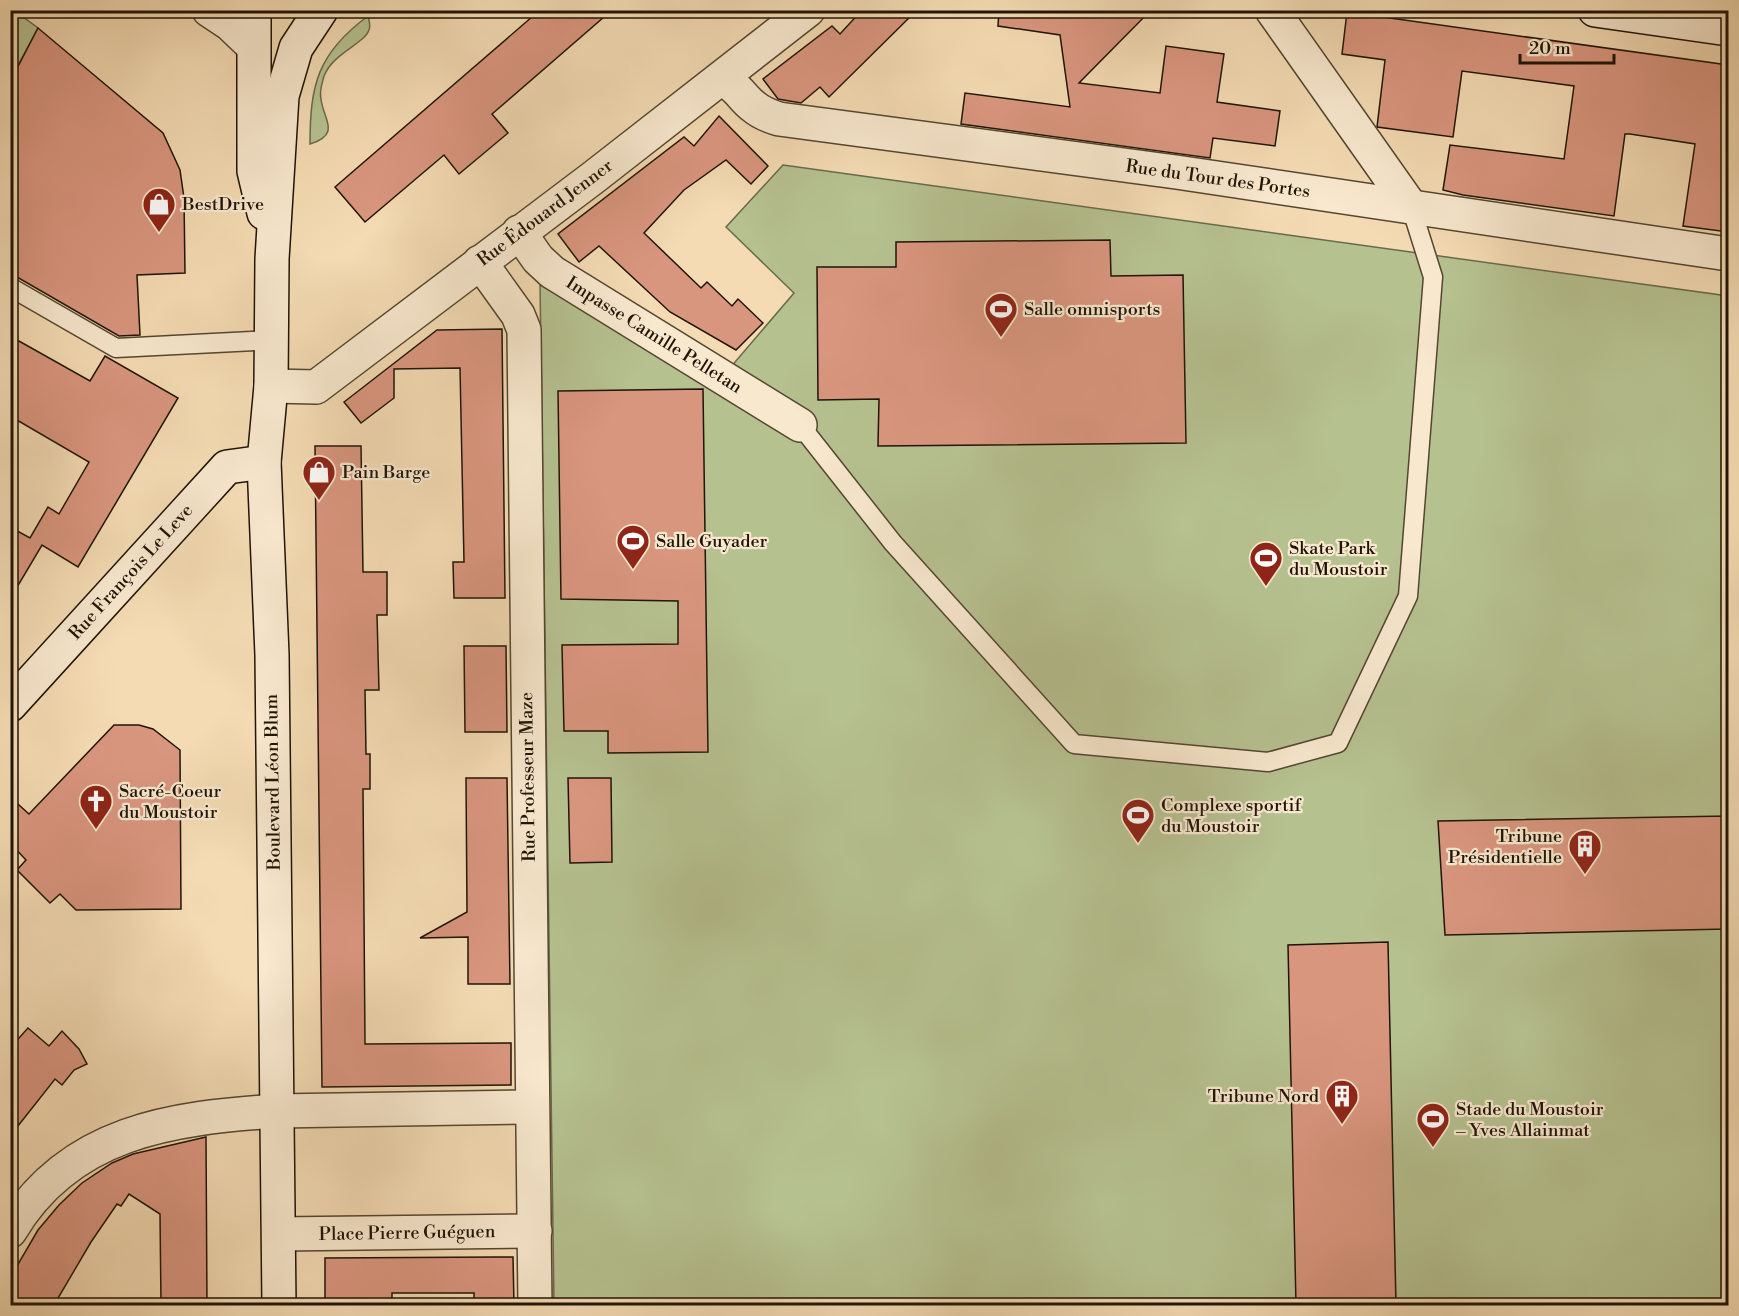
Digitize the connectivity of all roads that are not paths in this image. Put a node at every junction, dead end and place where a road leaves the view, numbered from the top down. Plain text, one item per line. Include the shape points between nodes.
1 (209, 10) edge
2 (254, 10) edge
3 (321, 10) edge
4 (808, 10) edge
5 (1272, 10) edge
6 (1595, 10) edge
7 (1728, 29) edge
8 (253, 46) junction
9 (720, 80) junction
10 (1411, 207) junction
11 (519, 232) junction
12 (1728, 254) edge
13 (272, 259) junction
14 (480, 262) junction
15 (10, 287) edge
16 (273, 340) junction
17 (271, 386) junction
18 (800, 425) joint
19 (264, 462) junction
20 (10, 705) edge
21 (531, 1107) junction
22 (277, 1111) junction
23 (10, 1231) edge
24 (535, 1232) junction
25 (279, 1234) junction
26 (279, 1305) edge
27 (535, 1305) edge

1 - 8 street
2 - 8 street, Boulevard Léon Blum
3 - 13 street, Boulevard Léon Blum via 296,48 282,96
4 - 9 street, Rue Édouard Jenner
5 - 10 street
6 - 7 street
8 - 13 street, Boulevard Léon Blum via 254,171
9 - 10 street, Rue du Tour des Portes via 732,84 765,115 778,119
9 - 11 street, Rue Édouard Jenner
10 - 12 street, Rue du Tour des Portes
10 - 18 lane via 1432,277 1408,596 1338,743 1268,762 1074,744 893,543
11 - 14 street, Rue Édouard Jenner
11 - 18 street, Impasse Camille Pelletan via 545,267
13 - 16 street, Boulevard Léon Blum
14 - 17 street, Rue Édouard Jenner via 316,387
14 - 21 street, Rue Professeur Maze via 518,315 524,330
15 - 16 lane via 116,348
16 - 17 street, Boulevard Léon Blum
17 - 19 street, Boulevard Léon Blum
19 - 20 street, Rue François Le Leve via 227,467
19 - 22 street, Boulevard Léon Blum via 272,655
21 - 22 street
21 - 24 street, Rue Professeur Maze
22 - 23 street via 239,1113 141,1130 97,1146 57,1173
22 - 25 street, Boulevard Léon Blum
24 - 25 street, Place Pierre Guéguen
24 - 27 street, Rue Professeur Maze
25 - 26 street, Boulevard Léon Blum

